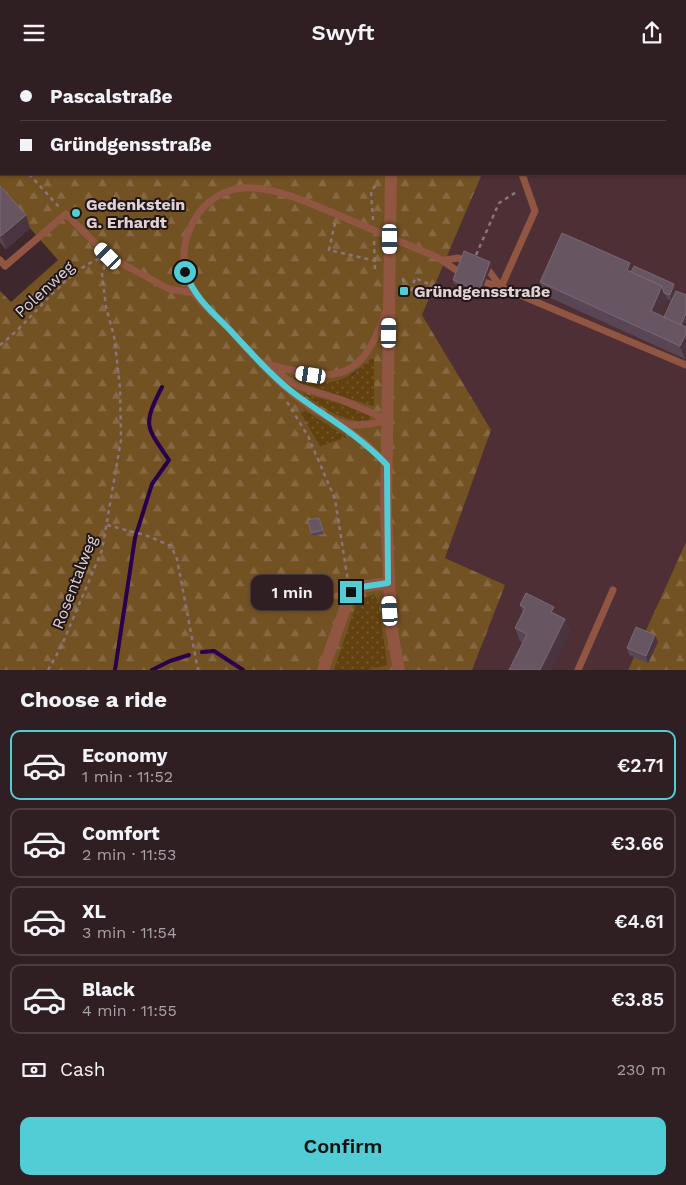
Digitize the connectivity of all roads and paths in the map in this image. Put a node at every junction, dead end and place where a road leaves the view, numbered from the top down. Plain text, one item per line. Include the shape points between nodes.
1 (30, 175) edge
2 (391, 175) edge
3 (522, 175) edge
4 (526, 186) junction
5 (66, 214) junction
6 (340, 216) junction
7 (108, 256) junction
8 (0, 260) edge
9 (376, 261) dead end
10 (445, 261) junction
11 (472, 263) junction
12 (466, 275) junction
13 (501, 287) junction
14 (404, 291) dead end
15 (194, 293) junction
16 (390, 298) junction
17 (0, 345) edge
18 (259, 362) junction
19 (686, 365) edge
20 (284, 398) dead end
21 (388, 420) junction
22 (336, 421) junction
23 (387, 465) junction
24 (107, 525) junction
25 (388, 583) junction
26 (613, 591) dead end
27 (351, 592) junction
28 (48, 670) edge
29 (198, 670) edge
30 (323, 670) edge
31 (399, 670) edge
32 (578, 670) edge

1 - 5 path
2 - 16 street
3 - 4 lane
4 - 11 path via 499,203
4 - 13 lane via 536,211
5 - 7 lane
5 - 8 lane via 5,266
6 - 9 path via 329,250
6 - 10 lane, bridge
6 - 15 lane via 253,187 235,189 215,199 201,209 191,223 185,241 185,272
7 - 15 lane via 169,289
7 - 17 path, Polenweg via 75,274
7 - 24 path, Rosentalweg via 102,274 120,387 121,440
10 - 11 lane via 458,258
10 - 12 lane via 453,270
11 - 13 lane via 489,271
12 - 13 lane
12 - 14 path via 456,295 415,277 411,292
13 - 19 lane
15 - 18 lane
16 - 18 lane via 378,336 355,365 339,374 323,377
16 - 21 street
18 - 21 lane via 298,386
18 - 22 lane via 295,394
20 - 27 path via 308,436 335,499
21 - 22 lane via 362,425
21 - 23 street
22 - 23 lane via 368,445
23 - 25 street
24 - 28 path, Rosentalweg via 102,551
24 - 29 path via 171,546 177,559
25 - 27 street
25 - 31 street via 390,625
26 - 32 lane
27 - 30 street

